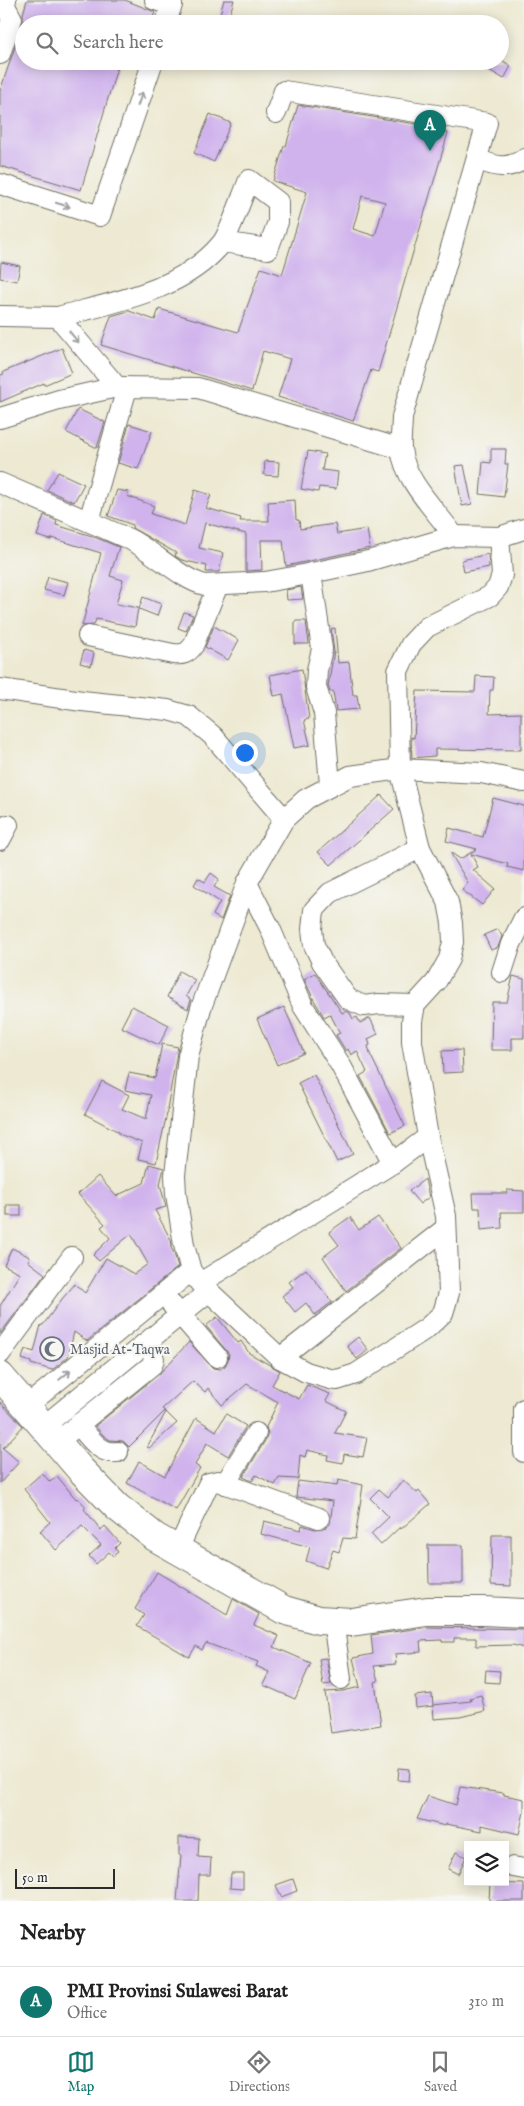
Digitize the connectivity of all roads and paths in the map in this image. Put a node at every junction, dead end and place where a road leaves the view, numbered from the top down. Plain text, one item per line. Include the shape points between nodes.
1 (155, 0) edge
2 (4, 4) edge
3 (169, 15) edge
4 (0, 54) edge
5 (150, 70) edge
6 (276, 113) dead end
7 (524, 159) edge
8 (477, 160) junction
9 (0, 171) edge
10 (0, 184) edge
11 (28, 194) junction
12 (223, 242) dead end
13 (0, 316) edge
14 (58, 317) junction
15 (122, 388) junction
16 (0, 418) edge
17 (401, 450) junction
18 (0, 483) edge
19 (89, 521) junction
20 (524, 522) edge
21 (524, 529) edge
22 (458, 531) junction
23 (499, 537) junction
24 (311, 573) junction
25 (218, 586) junction
26 (88, 636) dead end
27 (0, 689) edge
28 (400, 769) junction
29 (524, 782) edge
30 (330, 786) junction
31 (284, 819) junction
32 (420, 848) junction
33 (247, 883) junction
34 (524, 918) edge
35 (502, 972) dead end
36 (415, 1005) junction
37 (428, 1137) junction
38 (393, 1162) junction
39 (446, 1228) junction
40 (72, 1257) dead end
41 (199, 1282) junction
42 (162, 1294) junction
43 (180, 1315) junction
44 (144, 1344) junction
45 (0, 1354) edge
46 (217, 1357) dead end
47 (280, 1358) junction
48 (0, 1376) edge
49 (524, 1409) edge
50 (43, 1424) junction
51 (78, 1424) junction
52 (256, 1433) dead end
53 (118, 1452) dead end
54 (524, 1452) edge
55 (225, 1484) junction
56 (319, 1518) dead end
57 (178, 1550) junction
58 (524, 1613) edge
59 (333, 1620) junction
60 (341, 1679) dead end

1 - 3 street via 172,5
2 - 4 street via 12,19
11 -> 5 street via 100,216
6 - 8 street via 284,91 487,123
7 - 8 street via 505,168
8 - 17 street via 402,418
9 - 11 street via 22,182
10 - 11 street
12 - 14 street via 193,271 151,290
13 - 14 street
14 -> 15 street
15 - 16 street via 59,400
15 - 17 street via 198,388
15 - 19 street
17 - 22 street via 416,486 441,517
18 - 19 street
19 - 25 street via 145,548 197,583
20 - 22 street via 488,530
21 - 23 street
22 - 23 street
22 - 24 street via 368,561
23 - 28 street via 502,575 498,586 490,596 427,627 411,644 398,671
24 - 25 street via 265,582
24 - 30 street via 322,649 316,670 316,687 324,713
25 - 26 street via 193,646 182,655
27 - 31 street via 168,710 189,716 213,736
28 - 29 street via 481,773
28 - 30 street via 350,776
28 - 32 street
30 - 31 street via 306,799
31 - 33 street
32 - 36 street via 448,902 453,942 436,982
32 - 36 street via 330,893 314,910 312,929 314,945 322,962 348,999 364,1006
33 - 38 street via 303,1006 340,1064
33 - 41 street via 201,1008 188,1056 175,1175 180,1220
34 - 35 street
36 - 37 street via 412,1042
37 - 38 street
37 - 39 street via 442,1192
38 - 41 street
39 - 47 street
39 - 47 street via 449,1293 447,1306 438,1320 346,1378 330,1379 306,1372
40 - 45 street
41 - 42 street
41 - 43 street
41 - 47 street
42 - 43 street
50 -> 42 street
43 - 44 street
43 - 46 street
44 - 50 street
44 - 51 street via 152,1352 152,1365
48 - 50 highway
49 - 54 street
50 - 51 street
50 - 57 highway via 117,1507
51 - 53 street via 100,1448 108,1453
52 - 55 street
55 - 56 street
55 - 57 street via 218,1481 209,1483
57 - 59 highway via 284,1610 310,1618
58 - 59 highway via 427,1611 351,1622
59 - 60 street

